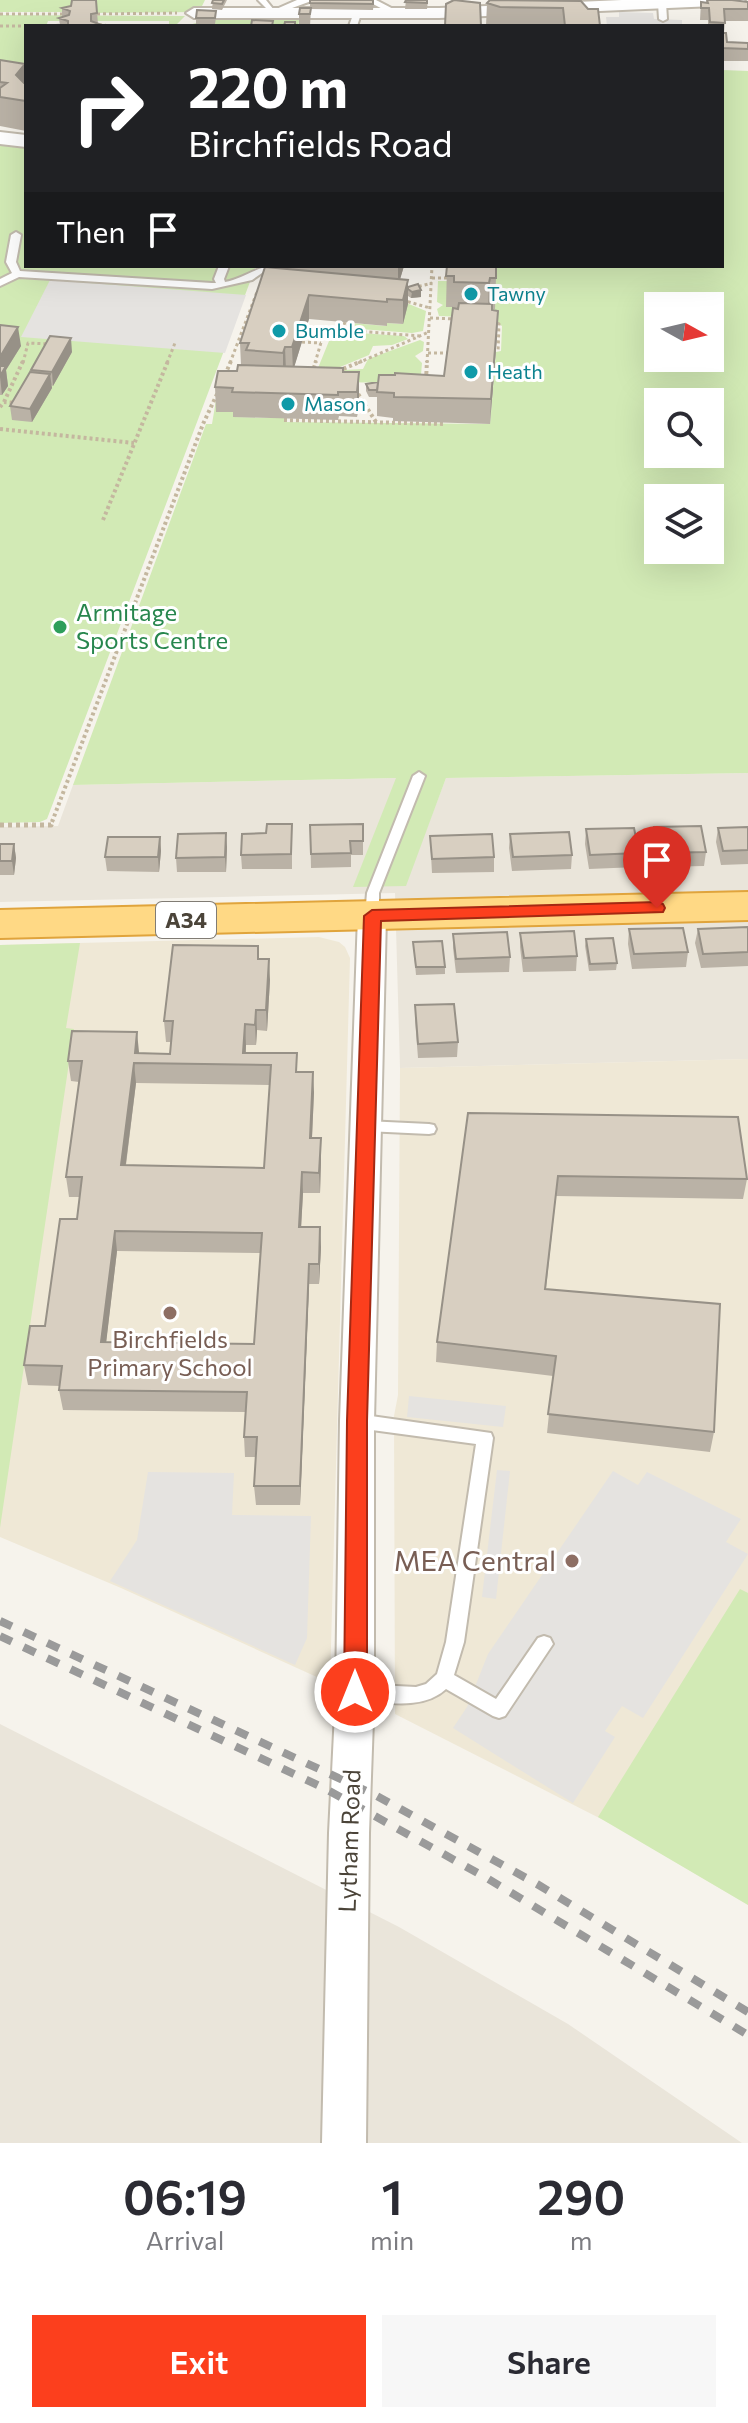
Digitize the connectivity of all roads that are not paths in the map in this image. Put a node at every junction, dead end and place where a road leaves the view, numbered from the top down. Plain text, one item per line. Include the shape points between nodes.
1 (310, 0) edge
2 (332, 0) edge
3 (737, 0) edge
4 (297, 1) edge
5 (379, 1) edge
6 (268, 7) edge
7 (194, 13) edge
8 (397, 13) junction
9 (355, 20) edge
10 (0, 138) edge
11 (24, 141) edge
12 (16, 235) dead end
13 (223, 268) edge
14 (266, 268) edge
15 (17, 274) junction
16 (0, 283) edge
17 (222, 285) junction
18 (419, 776) dead end
19 (748, 906) edge
20 (372, 916) junction
21 (0, 924) edge
22 (366, 1126) junction
23 (429, 1129) dead end
24 (357, 1421) junction
25 (544, 1644) dead end
26 (444, 1679) junction
27 (355, 1692) junction
28 (344, 2143) edge

1 - 4 lane
2 - 5 lane
3 - 8 street via 662,11
4 - 6 lane
5 - 8 lane
6 - 7 street
6 - 9 street
8 - 9 street
10 - 11 street
12 - 15 lane via 11,262
13 - 17 lane
14 - 17 lane
15 - 16 lane
15 - 17 lane
18 - 20 lane via 373,893
19 - 20 highway, A34
20 - 21 highway, A34
20 - 22 street, Lytham Road
22 - 23 lane
22 - 24 street, Lytham Road
24 - 26 lane via 485,1438 455,1642
24 - 27 street, Lytham Road
25 - 26 lane via 499,1710
26 - 27 lane via 416,1695
27 - 28 street, Lytham Road

